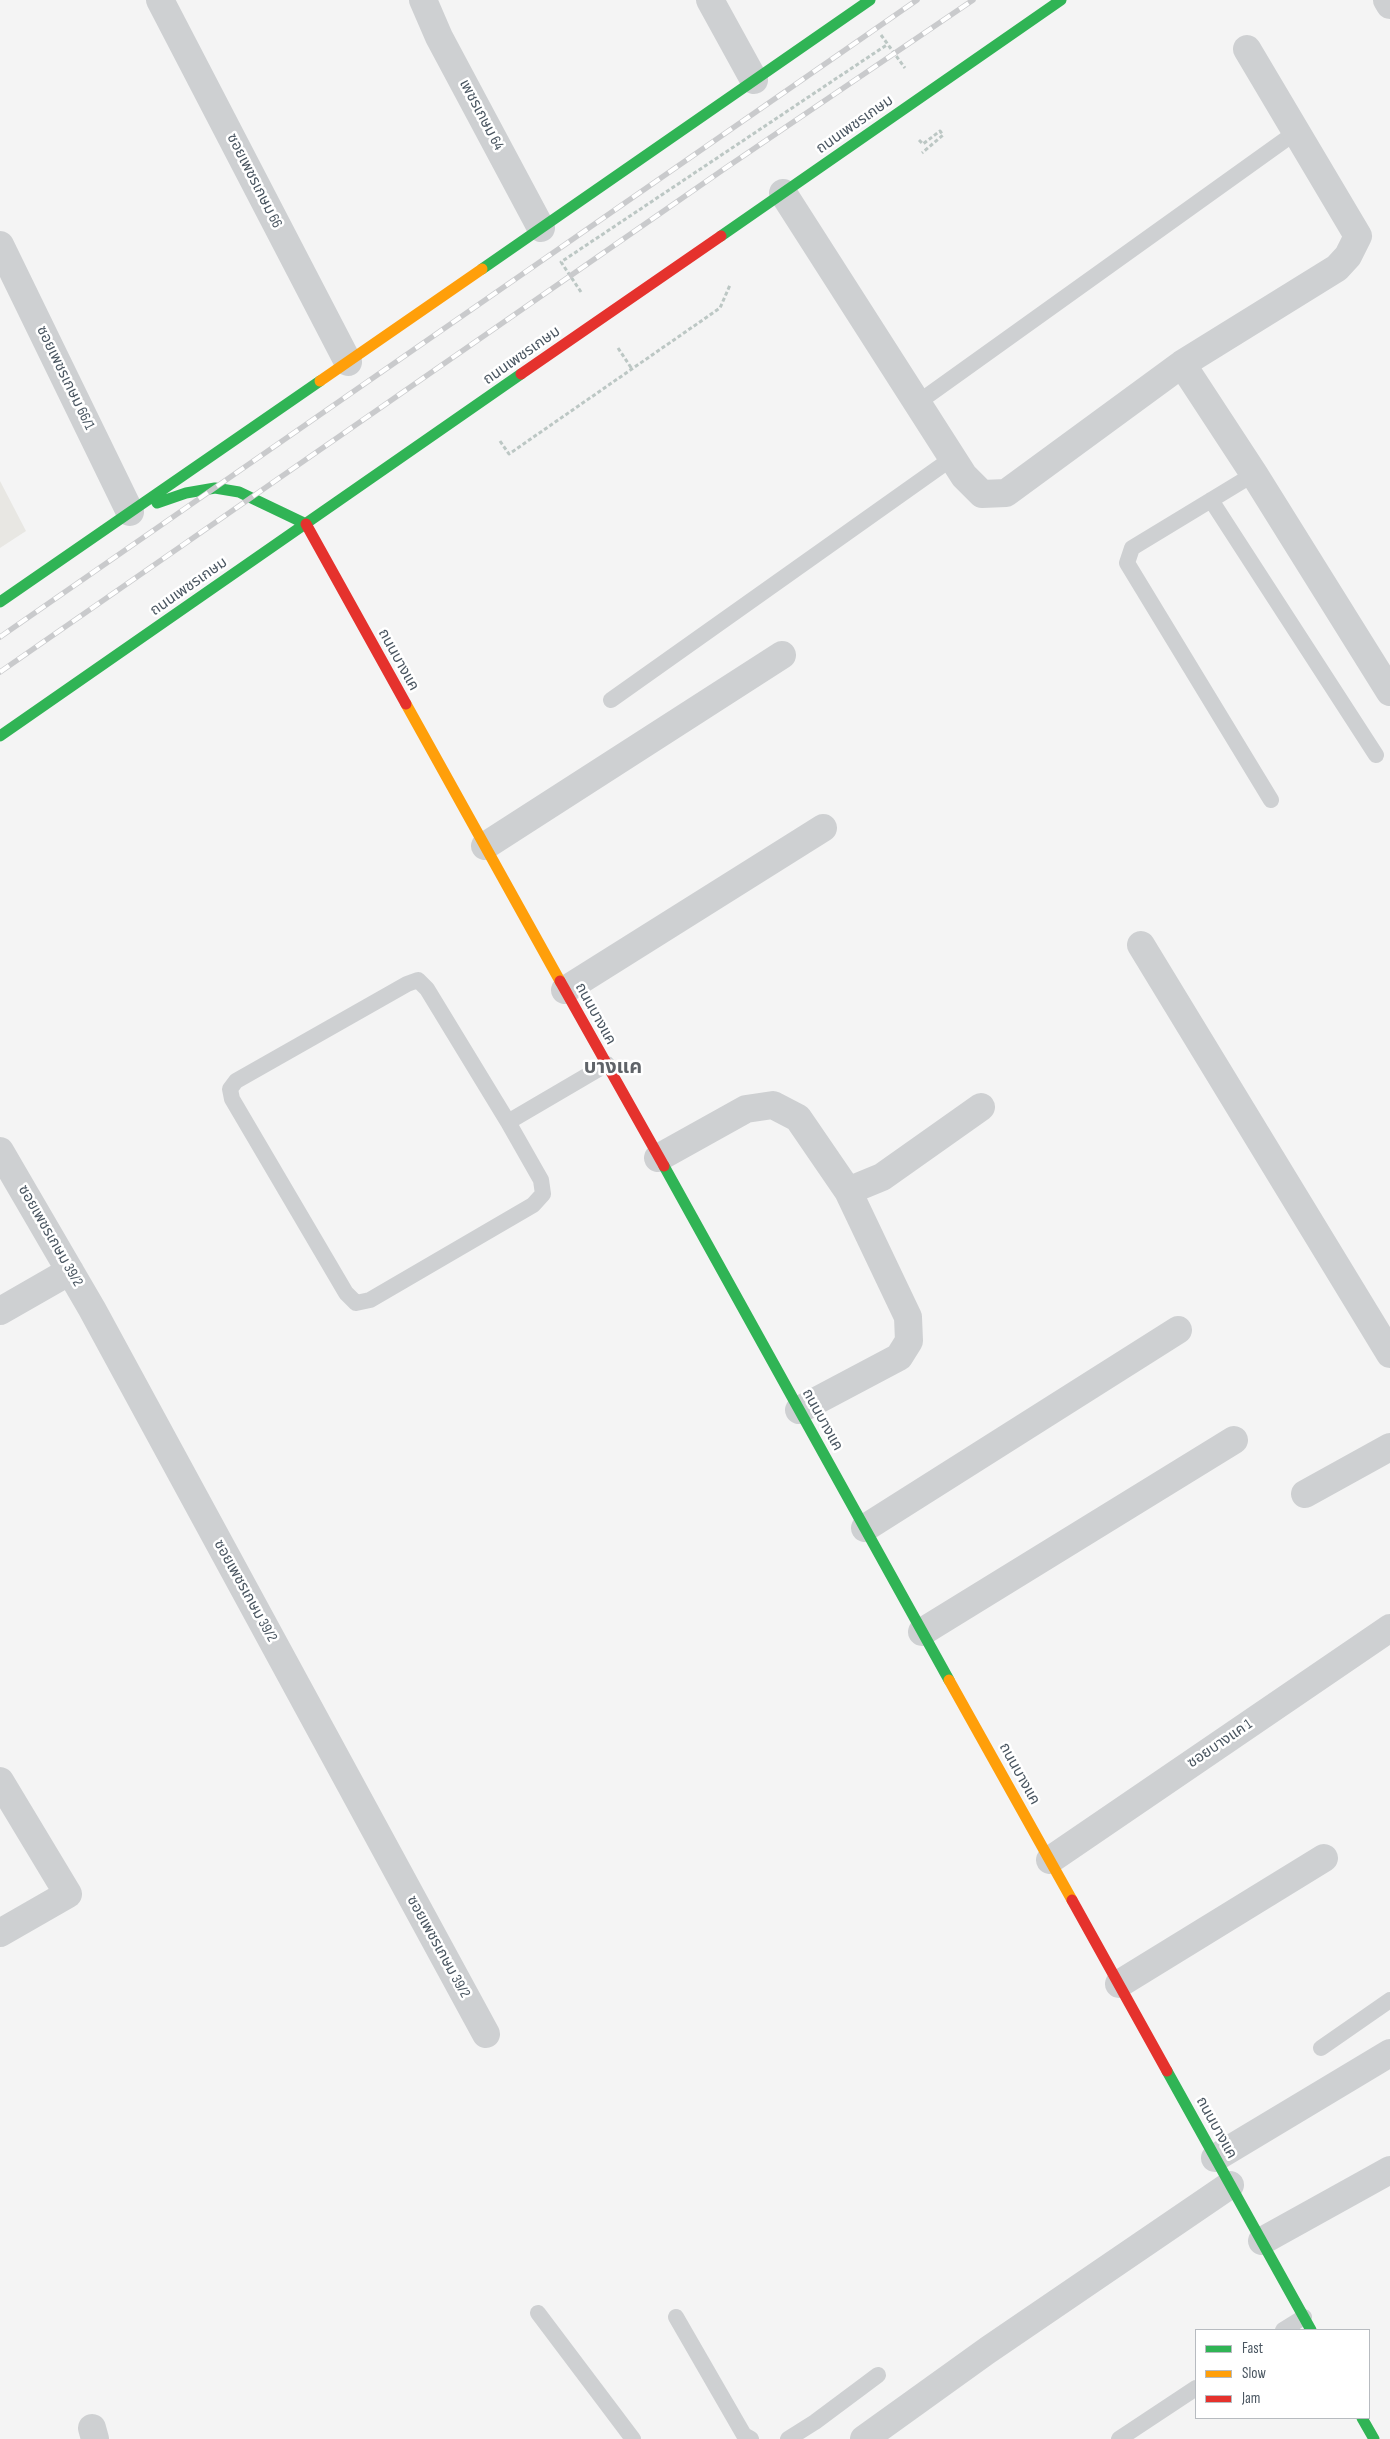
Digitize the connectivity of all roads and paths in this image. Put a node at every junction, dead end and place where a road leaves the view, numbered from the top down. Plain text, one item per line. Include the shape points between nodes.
1 (160, 0) edge
2 (423, 0) edge
3 (710, 0) edge
4 (1061, 0) edge
5 (1387, 0) edge
6 (865, 1) edge
7 (1390, 5) edge
8 (877, 29) dead end
9 (888, 44) junction
10 (1247, 49) dead end
11 (911, 76) dead end
12 (754, 80) junction
13 (939, 127) dead end
14 (1296, 132) junction
15 (922, 154) dead end
16 (783, 193) junction
17 (541, 228) junction
18 (0, 245) edge
19 (730, 284) dead end
20 (583, 295) dead end
21 (616, 344) dead end
22 (348, 362) junction
23 (1182, 364) junction
24 (632, 369) junction
25 (916, 404) junction
26 (500, 441) dead end
27 (951, 459) junction
28 (1254, 474) junction
29 (1212, 500) junction
30 (130, 512) junction
31 (306, 524) junction
32 (0, 602) edge
33 (782, 655) dead end
34 (1390, 692) edge
35 (610, 700) dead end
36 (0, 736) edge
37 (1376, 754) dead end
38 (1271, 800) dead end
39 (823, 828) dead end
40 (485, 846) junction
41 (1141, 946) dead end
42 (565, 990) junction
43 (607, 1064) junction
44 (981, 1107) dead end
45 (508, 1122) junction
46 (0, 1151) edge
47 (658, 1158) junction
48 (848, 1191) junction
49 (70, 1271) junction
50 (0, 1311) edge
51 (1178, 1330) dead end
52 (1390, 1354) edge
53 (799, 1410) junction
54 (1234, 1440) dead end
55 (1390, 1447) edge
56 (1305, 1494) dead end
57 (865, 1528) junction
58 (1390, 1628) edge
59 (922, 1632) junction
60 (0, 1781) edge
61 (1324, 1858) dead end
62 (1050, 1860) junction
63 (0, 1933) edge
64 (1119, 1984) junction
65 (1390, 2000) edge
66 (486, 2034) dead end
67 (1321, 2048) dead end
68 (1390, 2053) edge
69 (1216, 2158) junction
70 (1390, 2170) edge
71 (1230, 2185) junction
72 (1262, 2241) junction
73 (538, 2313) dead end
74 (676, 2318) dead end
75 (1307, 2323) edge
76 (1286, 2329) edge
77 (878, 2375) dead end
78 (1195, 2389) edge
79 (1363, 2419) edge
80 (792, 2438) edge
81 (633, 2439) edge
82 (751, 2439) edge
83 (864, 2439) edge
84 (1119, 2439) edge
85 (1374, 2439) edge

1 - 22 street, ซอยเพชรเกษม 66
2 - 17 street, เพชรเกษม 64 via 439,37
3 - 12 street
4 - 16 main road, ถนนเพชรเกษม
5 - 7 street
6 - 12 main road
8 - 9 path
9 - 11 path
9 - 20 path via 561,262
10 - 14 street
12 - 17 main road
13 - 15 path via 920,140 923,144 940,132 942,135
14 - 23 street via 1358,236 1348,256 1337,268
14 - 25 lane
16 - 25 street
16 - 31 main road, ถนนเพชรเกษม
17 - 22 main road
18 - 30 street, ซอยเพชรเกษม 66/1
19 - 24 path via 720,308
21 - 24 path
22 - 30 main road
23 - 27 street via 1006,493 982,494
23 - 28 street
24 - 26 path via 509,454
25 - 27 street
27 - 35 lane
28 - 29 lane
28 - 34 street
29 - 37 lane
29 - 38 lane via 1132,548 1127,563
30 - 31 main road via 186,493 215,488 239,492
30 - 32 main road
31 - 36 main road, ถนนเพชรเกษม
31 - 40 main road, ถนนบางแค
33 - 40 street
39 - 42 street
40 - 42 main road, ถนนบางแค
41 - 52 street
42 - 43 main road, ถนนบางแค
43 - 45 lane
43 - 47 main road, ถนนบางแค
44 - 48 street via 882,1177
45 - 45 lane via 427,989 418,980 236,1081 230,1089 232,1099 346,1293 356,1303 370,1300 533,1205 543,1194 541,1180
46 - 49 street, ซอยเพชรเกษม 39/2
47 - 48 street via 746,1109 774,1105 798,1118
47 - 53 main road, ถนนบางแค
48 - 53 street via 908,1317 910,1341 899,1357
49 - 50 street
49 - 66 street, ซอยเพชรเกษม 39/2
51 - 57 street
53 - 57 main road, ถนนบางแค
54 - 59 street
55 - 56 street
57 - 59 main road, ถนนบางแค
58 - 62 street, ซอยบางแค 1
59 - 62 main road, ถนนบางแค
60 - 63 street via 68,1894
61 - 64 street
62 - 64 main road, ถนนบางแค
64 - 69 main road, ถนนบางแค
65 - 67 lane
68 - 69 street
69 - 71 main road, ถนนบางแค
70 - 72 street
71 - 72 main road, ถนนบางแค
71 - 83 street
72 - 75 main road, ถนนบางแค
73 - 81 lane
74 - 82 lane via 744,2435
75 - 76 lane
77 - 80 lane
78 - 84 lane
79 - 85 main road

